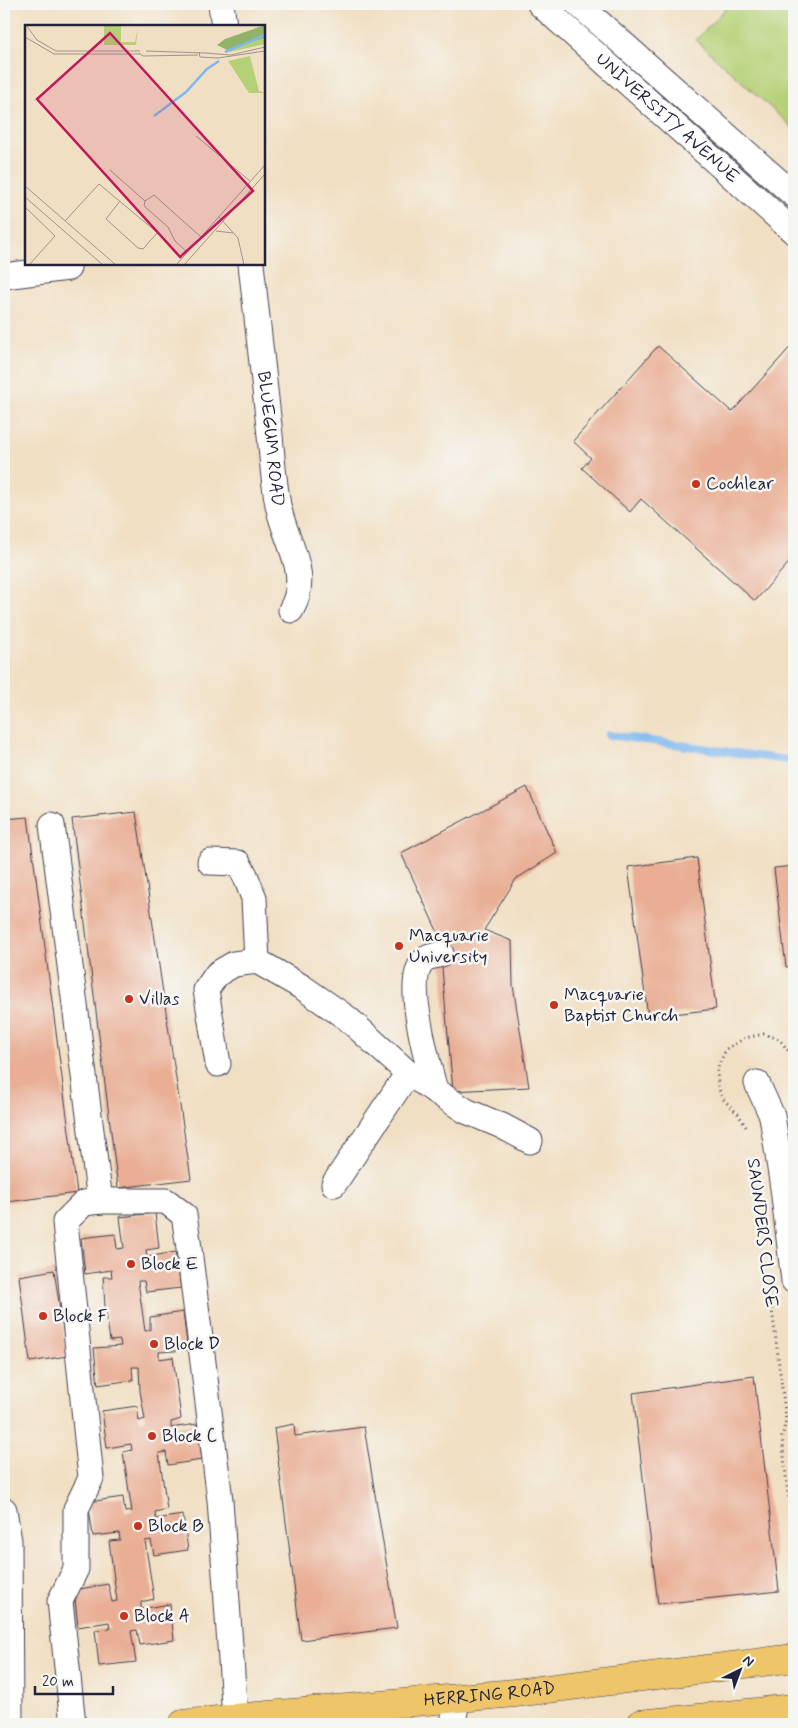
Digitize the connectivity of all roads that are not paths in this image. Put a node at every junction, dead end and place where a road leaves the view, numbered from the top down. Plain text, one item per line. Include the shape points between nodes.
1 (221, 4) edge
2 (540, 4) edge
3 (578, 4) edge
4 (224, 25) edge
5 (794, 195) edge
6 (794, 232) edge
7 (251, 265) edge
8 (68, 268) dead end
9 (4, 276) edge
10 (291, 610) dead end
11 (52, 825) dead end
12 (210, 862) dead end
13 (441, 954) dead end
14 (257, 961) junction
15 (218, 1064) dead end
16 (408, 1073) junction
17 (757, 1083) dead end
18 (435, 1091) junction
19 (530, 1141) dead end
20 (334, 1184) dead end
21 (100, 1201) junction
22 (794, 1281) edge
23 (4, 1510) edge
24 (794, 1658) edge
25 (457, 1698) junction
26 (794, 1708) edge
27 (236, 1718) junction
28 (10, 1724) edge
29 (74, 1724) edge
30 (183, 1724) edge
31 (453, 1724) edge
32 (640, 1724) edge

1 - 4 street
2 - 6 street, UNIVERSITY AVENUE
3 - 5 street, UNIVERSITY AVENUE
7 - 10 street, BLUEGUM ROAD via 278,506 298,572 299,590
8 - 9 street
11 - 21 street
12 - 14 street via 238,863 245,875 254,898
13 - 18 street via 425,959 415,980 415,999
14 - 15 street via 234,964 217,974 206,990
14 - 16 street via 347,1018
16 - 18 street
16 - 20 street
17 - 22 street, SAUNDERS CLOSE via 772,1116
18 - 19 street via 466,1112
21 - 27 street via 166,1201 184,1215 220,1500
21 - 29 street via 84,1203 65,1222 91,1478 76,1508 76,1569 60,1602
23 - 28 street via 9,1541
24 - 25 main road, HERRING ROAD
25 - 27 main road, HERRING ROAD
25 - 31 street
26 - 32 main road
27 - 30 main road, HERRING ROAD

